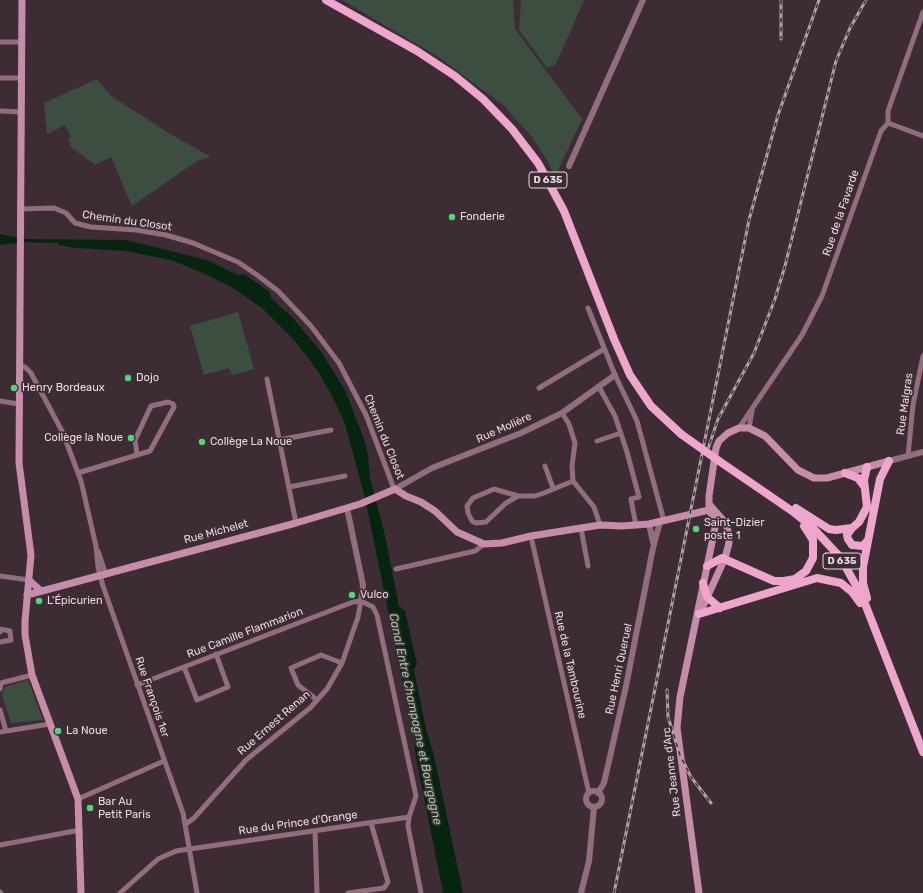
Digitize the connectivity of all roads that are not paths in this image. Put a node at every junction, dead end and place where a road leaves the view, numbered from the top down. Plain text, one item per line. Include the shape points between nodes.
1 (22, 0) edge
2 (326, 0) edge
3 (642, 0) edge
4 (923, 12) edge
5 (0, 42) edge
6 (21, 42) junction
7 (0, 78) edge
8 (21, 78) junction
9 (0, 111) edge
10 (21, 112) junction
11 (888, 123) junction
12 (923, 136) edge
13 (569, 166) dead end
14 (20, 210) junction
15 (588, 308) dead end
16 (604, 349) junction
17 (923, 356) edge
18 (19, 365) junction
19 (615, 375) junction
20 (267, 379) dead end
21 (599, 387) junction
22 (539, 388) dead end
23 (0, 401) edge
24 (19, 404) junction
25 (752, 410) junction
26 (562, 412) junction
27 (739, 428) junction
28 (749, 428) junction
29 (331, 430) dead end
30 (622, 434) junction
31 (279, 440) junction
32 (597, 441) dead end
33 (923, 452) edge
34 (138, 454) junction
35 (908, 456) junction
36 (889, 461) junction
37 (545, 466) dead end
38 (868, 467) junction
39 (78, 473) junction
40 (845, 473) junction
41 (345, 476) dead end
42 (744, 477) junction
43 (880, 479) junction
44 (573, 481) junction
45 (864, 486) junction
46 (289, 487) junction
47 (395, 488) junction
48 (553, 488) junction
49 (759, 488) junction
50 (518, 496) junction
51 (709, 507) junction
52 (347, 508) junction
53 (662, 522) junction
54 (296, 523) junction
55 (649, 524) junction
56 (600, 525) junction
57 (636, 526) junction
58 (582, 528) junction
59 (852, 528) junction
60 (868, 540) junction
61 (532, 541) dead end
62 (484, 544) junction
63 (653, 548) junction
64 (725, 558) junction
65 (588, 566) dead end
66 (707, 566) junction
67 (396, 569) dead end
68 (0, 576) edge
69 (103, 576) junction
70 (764, 577) junction
71 (29, 580) junction
72 (703, 583) junction
73 (41, 591) junction
74 (28, 595) junction
75 (763, 595) junction
76 (707, 597) junction
77 (361, 601) junction
78 (720, 608) junction
79 (700, 614) junction
80 (695, 626) junction
81 (0, 632) edge
82 (0, 642) edge
83 (216, 654) junction
84 (888, 661) junction
85 (342, 663) junction
86 (184, 667) junction
87 (32, 675) junction
88 (137, 685) junction
89 (898, 686) junction
90 (0, 689) edge
91 (317, 700) junction
92 (0, 710) edge
93 (50, 724) junction
94 (6, 731) junction
95 (0, 732) edge
96 (923, 752) edge
97 (164, 761) junction
98 (589, 793) junction
99 (598, 793) junction
100 (78, 799) junction
101 (594, 807) junction
102 (409, 817) junction
103 (371, 823) junction
104 (186, 824) junction
105 (80, 830) junction
106 (315, 831) junction
107 (0, 845) edge
108 (190, 849) junction
109 (81, 893) edge
110 (120, 893) edge
111 (197, 893) edge
112 (316, 893) edge
113 (348, 893) edge
114 (421, 893) edge
115 (581, 893) edge
116 (699, 893) edge

1 - 6 main road
2 - 42 main road, D 635, bridge via 417,51 455,76 483,99 512,129 538,163 564,210 630,375 651,406 680,434
3 - 13 street
4 - 11 street, Rue de la Favarde via 888,111
5 - 6 street
6 - 8 main road
7 - 8 street
8 - 10 main road
9 - 10 street
10 - 14 main road
11 - 12 street
11 - 25 street, Rue de la Favarde via 880,131 828,280 813,315
14 - 18 main road
14 - 47 street, Chemin du Closot via 54,208 66,213 75,223 91,227 166,235 238,262 257,275 278,291 312,326 339,363 366,415
15 - 16 street
16 - 19 street
16 - 22 street
17 - 35 street, Rue Malgras via 913,405
18 - 24 main road
18 - 39 street, Rue François 1er via 31,373 62,433
19 - 21 street, Rue Molière
19 - 53 street via 637,421
20 - 31 street
21 - 26 street, Rue Molière
21 - 30 street
23 - 24 street
24 - 71 main road via 19,463 31,543
25 - 27 street, Rue de la Favarde
25 - 28 street, Rue de la Favarde
26 - 44 street via 575,443
26 - 47 street, Rue Molière via 521,433 432,468
27 - 28 main road
27 - 51 main road via 723,436 716,448 710,479
28 - 40 main road via 765,436 802,473 819,479
29 - 31 street
30 - 32 street
30 - 57 street via 639,497 631,499
31 - 46 street
33 - 35 street
34 - 34 street via 150,451 174,407 170,402 151,406 135,440
34 - 39 street
35 - 36 street
36 - 38 main road
36 - 43 main road
37 - 48 street
38 - 40 main road
38 - 43 main road via 876,472
38 - 45 main road via 864,476
39 - 69 street, Rue François 1er
40 - 45 main road via 858,478
41 - 46 street
42 - 49 main road, D 635
42 - 59 main road via 825,527 836,530
43 - 60 main road
44 - 48 street
44 - 56 street via 594,507
45 - 59 main road via 867,500 864,515
46 - 54 street
47 - 52 main road, Rue Michelet
47 - 62 main road via 435,511 457,532
48 - 50 street via 535,496
49 - 70 main road via 804,526 811,534 814,546 812,563 799,577 784,582
49 - 84 main road, D 635 via 812,527 840,557 862,596
50 - 50 street via 506,503 486,522 476,523 468,513 467,506 472,498 494,489
51 - 53 main road
51 - 64 main road, Rue Jeanne d'Arc via 719,514 728,531 729,543
51 - 66 main road, Rue Jeanne d'Arc via 715,525
52 - 54 main road, Rue Michelet
52 - 77 street via 363,585
53 - 55 main road
53 - 63 street, Rue Henri Queruel
54 - 69 main road, Rue Michelet
55 - 57 main road
55 - 63 street, Rue Henri Queruel
56 - 57 main road
56 - 58 main road
58 - 62 main road
58 - 65 street
59 - 60 main road via 847,535 852,545 863,546
60 - 84 main road via 863,583
61 - 98 street, Rue de la Tambourine
62 - 67 street via 475,551
63 - 99 street, Rue Henri Queruel via 626,686 604,783
64 - 66 main road via 719,558
64 - 70 main road
64 - 76 main road, Rue Jeanne d'Arc
66 - 72 main road, Rue Jeanne d'Arc
68 - 71 street
69 - 73 main road, Rue Michelet
69 - 88 street, Rue François 1er
70 - 75 main road via 766,584
71 - 73 main road
71 - 74 main road
72 - 76 main road
72 - 80 main road, Rue Jeanne d'Arc
73 - 74 main road, Rue Michelet
74 - 87 main road via 25,635
75 - 78 main road
75 - 89 main road via 818,578 833,580 847,587 860,604
76 - 78 main road
76 - 79 main road, Rue Jeanne d'Arc
77 - 83 street, Rue Camille Flammarion
77 - 85 street, Rue Ernest Renan via 358,618
77 - 102 street via 376,611 393,685 416,796
78 - 79 main road
79 - 80 main road, Rue Jeanne d'Arc
80 - 116 main road, Rue Jeanne d'Arc via 680,697 677,728
81 - 82 street via 10,631 10,640
83 - 86 street, Rue Camille Flammarion
83 - 86 street via 228,687 197,700
84 - 89 main road, D 635
85 - 91 street, Rue Ernest Renan via 327,689
85 - 91 street via 321,655 291,668 298,685
86 - 88 street, Rue Camille Flammarion
87 - 90 street via 1,683
87 - 93 main road
88 - 97 street, Rue François 1er
89 - 96 main road, D 635
91 - 104 street, Rue Ernest Renan via 246,760
92 - 94 street
93 - 94 street
93 - 100 main road
94 - 95 street
97 - 100 street
97 - 104 street, Rue François 1er
98 - 99 street
98 - 101 street via 586,802
99 - 101 street via 601,801
100 - 105 main road
101 - 115 street via 589,861
102 - 103 street, Rue du Prince d'Orange
102 - 114 street via 408,826
103 - 106 street, Rue du Prince d'Orange
103 - 113 street via 388,882 384,888
104 - 108 street, Rue François 1er
105 - 107 street
105 - 109 main road
106 - 108 street, Rue du Prince d'Orange
106 - 112 street
108 - 110 street, Rue du Prince d'Orange via 163,855
108 - 111 street

